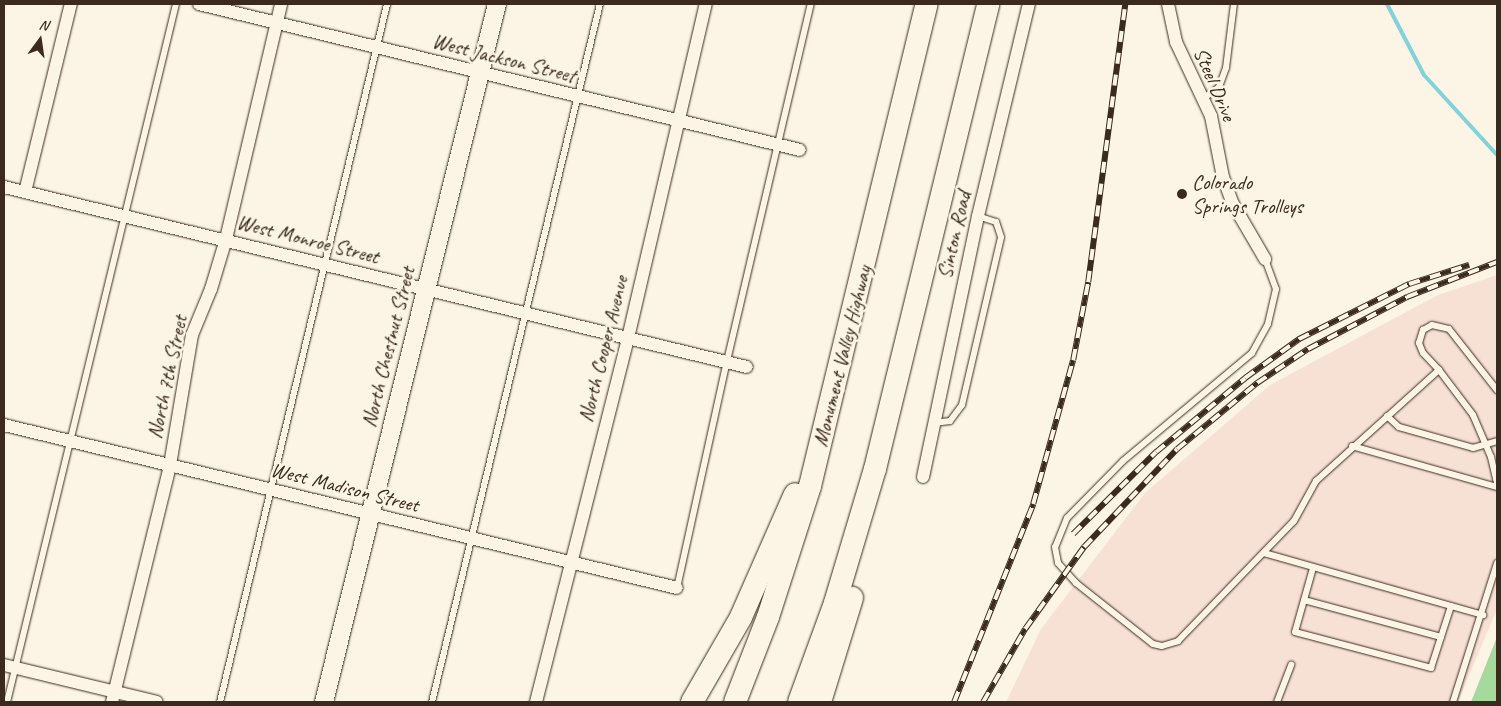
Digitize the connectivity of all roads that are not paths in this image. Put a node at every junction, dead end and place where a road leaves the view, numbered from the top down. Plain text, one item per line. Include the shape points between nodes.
1 (70, 4) edge
2 (176, 4) edge
3 (200, 4) edge
4 (282, 4) edge
5 (388, 4) edge
6 (497, 4) edge
7 (600, 4) edge
8 (706, 4) edge
9 (811, 4) edge
10 (926, 4) edge
11 (988, 4) edge
12 (1030, 4) edge
13 (1168, 4) edge
14 (1234, 4) edge
15 (277, 23) junction
16 (377, 47) junction
17 (480, 73) junction
18 (577, 97) junction
19 (1204, 98) junction
20 (678, 121) junction
21 (779, 144) junction
22 (800, 150) dead end
23 (4, 187) edge
24 (25, 192) junction
25 (126, 216) junction
26 (978, 216) junction
27 (226, 239) junction
28 (1265, 260) joint
29 (325, 263) junction
30 (426, 289) junction
31 (526, 313) junction
32 (628, 338) junction
33 (727, 361) junction
34 (747, 367) dead end
35 (1439, 370) junction
36 (835, 385) junction
37 (1497, 390) edge
38 (1387, 416) junction
39 (934, 423) junction
40 (4, 425) edge
41 (70, 441) junction
42 (1497, 441) edge
43 (1352, 446) junction
44 (1486, 447) junction
45 (170, 465) junction
46 (875, 469) junction
47 (923, 477) dead end
48 (1497, 486) edge
49 (269, 490) junction
50 (369, 514) junction
51 (470, 538) junction
52 (1264, 553) junction
53 (570, 561) junction
54 (1497, 563) edge
55 (1313, 568) junction
56 (677, 588) joint
57 (1304, 600) junction
58 (1452, 606) junction
59 (1483, 615) junction
60 (1441, 638) junction
61 (1291, 665) dead end
62 (10, 666) edge
63 (114, 697) edge
64 (7, 702) edge
65 (156, 702) edge
66 (220, 702) edge
67 (324, 702) edge
68 (432, 702) edge
69 (536, 702) edge
70 (692, 702) edge
71 (735, 702) edge
72 (799, 702) edge
73 (820, 702) edge
74 (1277, 702) edge
75 (1453, 702) edge

1 - 24 street
2 - 25 lane
3 - 15 street, West Jackson Street
4 - 15 street, North 7th Street
5 - 16 lane
6 - 17 main road, North Chestnut Street
7 - 18 lane
8 - 20 street, North Cooper Avenue
9 - 21 lane
10 - 36 highway, Monument Valley Highway
11 - 46 highway
12 - 26 street, Sinton Road
13 - 19 street, Steel Drive via 1176,42
14 - 19 lane via 1226,68 1219,87
15 - 16 street, West Jackson Street
15 - 27 street, North 7th Street
16 - 17 street, West Jackson Street
16 - 29 lane
17 - 18 street, West Jackson Street
17 - 30 main road, North Chestnut Street
18 - 20 street, West Jackson Street
18 - 31 lane
19 - 28 street, Steel Drive via 1232,204
20 - 21 street, West Jackson Street
20 - 32 street, North Cooper Avenue
21 - 22 street, West Jackson Street
21 - 33 lane
23 - 24 street, West Monroe Street
24 - 25 street, West Monroe Street
25 - 27 street, West Monroe Street
25 - 41 lane
26 - 39 street, Sinton Road
26 - 39 lane via 996,222 1001,237 962,405 950,421
27 - 29 street, West Monroe Street
27 - 45 street, North 7th Street via 211,289 192,335
28 - 52 lane via 1276,289 1268,324 1252,352 1088,493 1066,518 1055,547 1058,563 1076,583 1152,644 1162,646 1185,636
29 - 30 street, West Monroe Street
29 - 49 lane
30 - 31 street, West Monroe Street
30 - 50 main road, North Chestnut Street
31 - 32 street, West Monroe Street
31 - 51 lane
32 - 33 street, West Monroe Street
32 - 53 street, North Cooper Avenue
33 - 34 street, West Monroe Street
33 - 56 lane
35 - 37 lane via 1423,353 1419,343 1423,330 1432,324 1449,329
35 - 38 lane
35 - 44 lane via 1466,404
36 - 70 highway via 763,570 741,617
36 - 71 highway, Monument Valley Highway via 796,534
38 - 43 lane
38 - 44 lane via 1399,427 1473,448
39 - 47 street, Sinton Road
40 - 41 street, West Madison Street
41 - 45 street, West Madison Street
41 - 62 lane
42 - 44 lane
43 - 48 lane
43 - 52 lane via 1316,481 1294,521
44 - 48 lane
45 - 49 street, West Madison Street
45 - 63 street, North 7th Street
46 - 72 highway via 840,587
46 - 73 highway via 851,601
49 - 50 street, West Madison Street
49 - 66 lane
50 - 51 street, West Madison Street
50 - 67 main road, North Chestnut Street
51 - 53 street, West Madison Street
51 - 68 lane
52 - 55 lane
53 - 56 street, West Madison Street
53 - 69 street, North Cooper Avenue
54 - 59 lane
55 - 57 lane
55 - 58 lane
57 - 60 lane
57 - 60 lane via 1295,632 1431,668
58 - 59 lane
58 - 60 lane
59 - 75 lane
61 - 74 lane
62 - 63 street
62 - 64 lane
63 - 65 street

